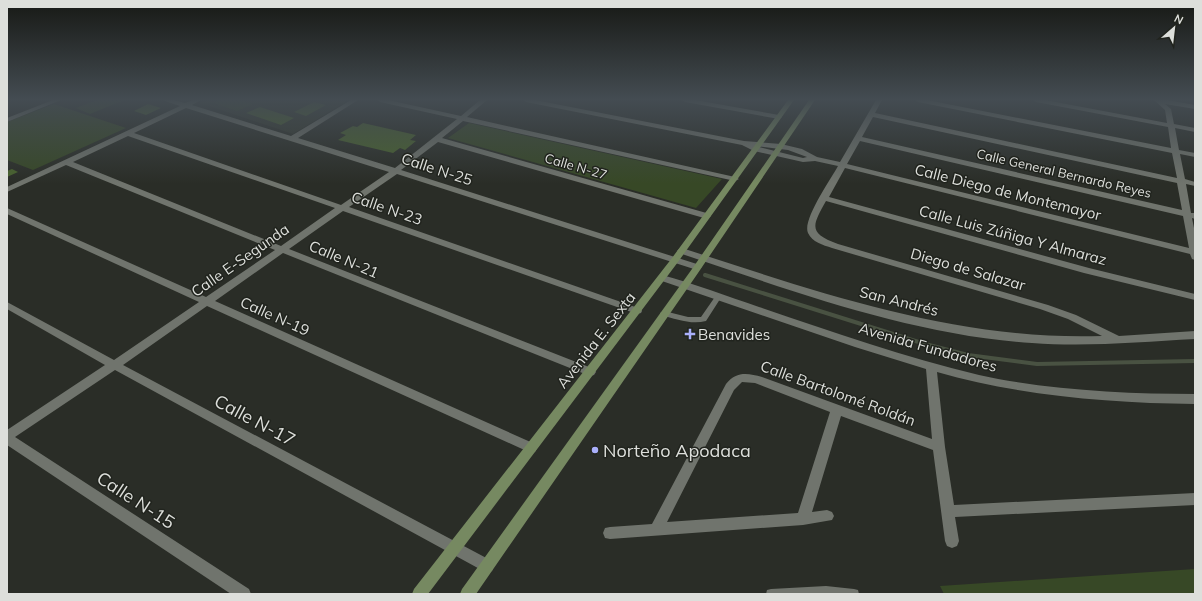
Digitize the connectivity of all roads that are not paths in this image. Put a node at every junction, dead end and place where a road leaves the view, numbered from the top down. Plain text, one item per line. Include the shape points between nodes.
1 (139, 128) edge
2 (254, 128) edge
3 (310, 128) edge
4 (450, 128) edge
5 (506, 128) edge
6 (668, 128) edge
7 (771, 128) edge
8 (793, 128) edge
9 (863, 128) edge
10 (935, 128) edge
11 (1059, 128) edge
12 (1171, 128) edge
13 (1183, 128) edge
14 (1195, 130) edge
15 (128, 133) junction
16 (858, 138) junction
17 (437, 139) junction
18 (291, 140) junction
19 (759, 146) junction
20 (778, 150) junction
21 (1175, 151) junction
22 (1195, 155) edge
23 (66, 162) junction
24 (843, 165) junction
25 (397, 170) junction
26 (735, 179) junction
27 (1182, 181) junction
28 (1195, 184) edge
29 (7, 190) edge
30 (823, 198) junction
31 (343, 208) junction
32 (7, 211) edge
33 (1191, 215) edge
34 (707, 216) junction
35 (283, 248) junction
36 (1195, 254) edge
37 (679, 256) junction
38 (700, 263) junction
39 (662, 278) junction
40 (684, 285) junction
41 (719, 296) junction
42 (1195, 297) edge
43 (207, 301) junction
44 (7, 305) edge
45 (637, 311) junction
46 (664, 313) junction
47 (1195, 335) edge
48 (1117, 339) junction
49 (114, 365) junction
50 (931, 366) junction
51 (590, 372) junction
52 (1195, 399) edge
53 (837, 409) junction
54 (7, 437) edge
55 (939, 447) junction
56 (531, 448) junction
57 (1195, 499) edge
58 (949, 511) junction
59 (827, 516) dead end
60 (803, 519) junction
61 (657, 528) junction
62 (610, 533) dead end
63 (952, 541) dead end
64 (454, 548) junction
65 (487, 566) junction
66 (244, 594) edge
67 (419, 594) edge
68 (467, 594) edge
69 (771, 594) edge
70 (854, 594) edge

1 - 15 street
2 - 18 street, Calle N-25
3 - 18 street
4 - 17 street, Calle E-Segunda
5 - 26 street, Calle N-27
6 - 19 street, Calle Diego de Montemayor
7 - 19 street, Avenida E. Sexta
8 - 20 street
9 - 16 street
10 - 27 street
11 - 21 street
12 - 21 street
13 - 14 street
15 - 23 street
15 - 31 street, Calle N-23
16 - 24 street
16 - 33 street, Calle General Bernardo Reyes
17 - 25 street, Calle E-Segunda
17 - 34 street, Calle N-27
18 - 25 street, Calle N-25
19 - 20 street, Calle Diego de Montemayor
19 - 26 street, Avenida E. Sexta
20 - 24 street, Calle Diego de Montemayor via 803,160 815,159
20 - 38 street
21 - 22 street
21 - 27 street
23 - 29 street
23 - 35 street, Calle N-21
24 - 30 street
24 - 36 street, Calle Diego de Montemayor
25 - 31 street, Calle E-Segunda
25 - 37 street, Calle N-25
26 - 34 street, Avenida E. Sexta
27 - 28 street
27 - 33 street
30 - 42 street, Calle Luis Zúñiga Y Almaraz
30 - 48 street, Diego de Salazar via 810,224 810,231 814,236 835,246 1044,307 1079,320
31 - 35 street, Calle E-Segunda
31 - 45 street, Calle N-23
32 - 43 street, Calle N-19
33 - 36 street
34 - 37 street, Avenida E. Sexta
35 - 43 street, Calle E-Segunda
35 - 51 street, Calle N-21
37 - 38 street, San Andrés
37 - 39 street, Avenida E. Sexta
38 - 40 street
38 - 48 street, San Andrés via 950,329 1009,338
39 - 40 street, Avenida Fundadores
39 - 45 street, Avenida E. Sexta
40 - 41 street, Avenida Fundadores
40 - 46 street
41 - 46 lane via 703,319 697,321
41 - 50 street, Avenida Fundadores
43 - 49 street, Calle E-Segunda
43 - 56 street, Calle N-19
44 - 49 street, Calle N-17
45 - 51 street, Avenida E. Sexta
46 - 65 street
47 - 48 street
49 - 54 street, Calle E-Segunda
49 - 64 street, Calle N-17
50 - 52 street, Avenida Fundadores via 980,379 1041,389 1159,399
50 - 55 street
51 - 56 street, Avenida E. Sexta
53 - 55 street, Calle Bartolomé Roldán
53 - 60 street
53 - 61 street, Calle Bartolomé Roldán via 749,377 735,380
54 - 66 street, Calle N-15
55 - 58 street
56 - 64 street, Avenida E. Sexta
57 - 58 street
58 - 63 street
59 - 60 street
60 - 61 street
61 - 62 street
64 - 65 street, Calle N-17
64 - 67 street, Avenida E. Sexta
65 - 68 street
69 - 70 lane via 826,591

